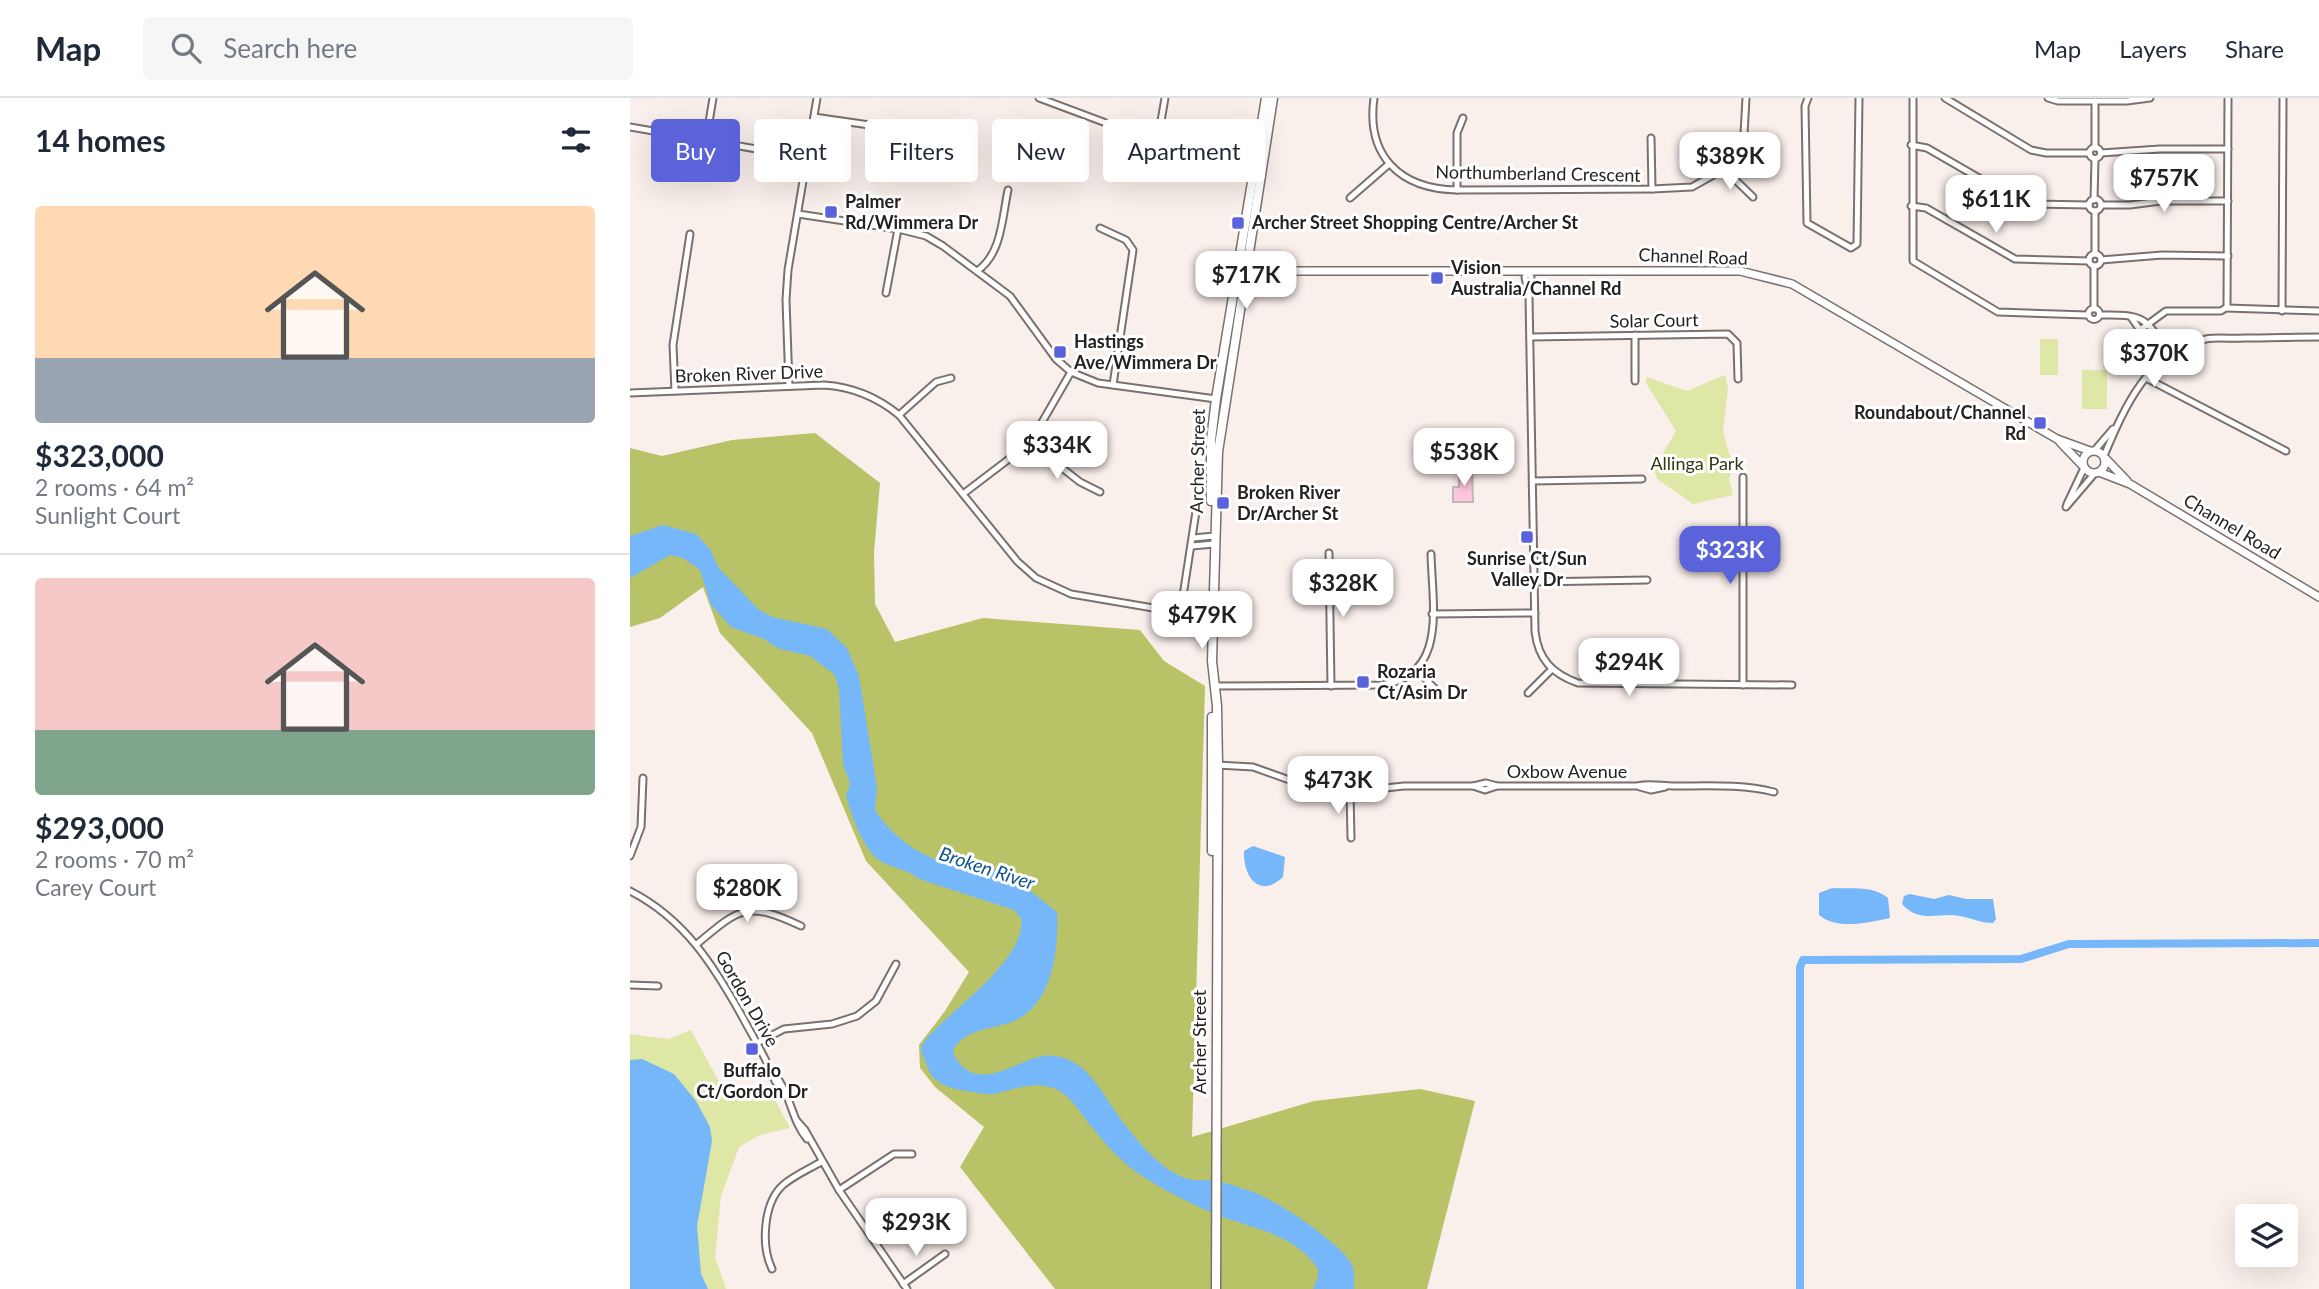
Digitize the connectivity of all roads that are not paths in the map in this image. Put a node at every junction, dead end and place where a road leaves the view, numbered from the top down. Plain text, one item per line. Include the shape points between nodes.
1 (713, 98) edge
2 (817, 98) edge
3 (1038, 98) edge
4 (1165, 98) edge
5 (1266, 98) edge
6 (1273, 98) edge
7 (1374, 98) edge
8 (1746, 98) edge
9 (1808, 98) edge
10 (1859, 98) edge
11 (1913, 98) edge
12 (1945, 98) edge
13 (2048, 98) edge
14 (2150, 98) edge
15 (2228, 98) edge
16 (2283, 98) edge
17 (2095, 101) junction
18 (1267, 114) junction
19 (814, 117) joint
20 (1463, 118) dead end
21 (710, 119) edge
22 (1161, 119) edge
23 (1103, 123) edge
24 (865, 124) edge
25 (1265, 126) edge
26 (630, 127) edge
27 (651, 131) edge
28 (1651, 138) dead end
29 (1911, 145) junction
30 (2095, 148) junction
31 (2228, 149) junction
32 (2089, 153) junction
33 (2101, 153) junction
34 (2095, 159) junction
35 (1389, 164) junction
36 (1724, 169) junction
37 (804, 182) edge
38 (1256, 182) edge
39 (1652, 189) junction
40 (1008, 190) dead end
41 (1457, 190) junction
42 (1753, 197) dead end
43 (1350, 198) dead end
44 (2094, 200) junction
45 (2228, 201) junction
46 (1911, 205) junction
47 (2089, 205) junction
48 (2101, 205) junction
49 (2095, 211) junction
50 (798, 214) junction
51 (1100, 228) dead end
52 (898, 229) junction
53 (690, 234) dead end
54 (2095, 254) junction
55 (2228, 256) junction
56 (2101, 260) junction
57 (2089, 261) junction
58 (2094, 266) junction
59 (1243, 267) junction
60 (977, 271) junction
61 (1528, 271) junction
62 (886, 293) dead end
63 (2226, 308) junction
64 (2094, 309) junction
65 (2282, 311) junction
66 (2319, 311) edge
67 (2088, 315) junction
68 (2100, 315) junction
69 (2130, 315) junction
70 (2149, 324) junction
71 (2140, 330) junction
72 (1635, 335) junction
73 (1530, 337) junction
74 (2319, 337) edge
75 (2170, 354) junction
76 (2161, 361) junction
77 (1071, 372) junction
78 (951, 378) dead end
79 (2146, 378) junction
80 (1738, 379) dead end
81 (1635, 381) dead end
82 (1112, 385) junction
83 (789, 386) junction
84 (675, 391) junction
85 (630, 393) edge
86 (1220, 400) junction
87 (899, 415) junction
88 (2117, 425) junction
89 (2057, 439) junction
90 (1030, 443) junction
91 (2093, 450) junction
92 (2286, 451) dead end
93 (2104, 457) junction
94 (2083, 467) junction
95 (2097, 472) junction
96 (1743, 477) dead end
97 (1642, 479) dead end
98 (1533, 481) junction
99 (2130, 484) junction
100 (1100, 492) dead end
101 (963, 494) junction
102 (1197, 505) dead end
103 (1193, 538) junction
104 (1214, 540) junction
105 (1192, 546) junction
106 (1329, 553) dead end
107 (1430, 554) dead end
108 (1647, 580) dead end
109 (1535, 582) junction
110 (2319, 597) edge
111 (1535, 613) junction
112 (1432, 614) junction
113 (1417, 670) junction
114 (1551, 670) junction
115 (1743, 685) junction
116 (1792, 685) dead end
117 (1331, 686) junction
118 (1215, 688) junction
119 (1528, 693) dead end
120 (1440, 694) dead end
121 (1214, 764) junction
122 (643, 778) dead end
123 (1350, 792) junction
124 (1774, 792) dead end
125 (1351, 838) dead end
126 (630, 856) edge
127 (630, 891) edge
128 (801, 926) dead end
129 (697, 944) junction
130 (897, 964) dead end
131 (630, 985) edge
132 (658, 986) dead end
133 (757, 1042) junction
134 (912, 1154) dead end
135 (821, 1162) junction
136 (839, 1190) junction
137 (945, 1254) dead end
138 (772, 1269) dead end
139 (905, 1287) edge
140 (1216, 1289) edge

1 - 21 street
2 - 19 street
3 - 23 street
4 - 22 street
5 - 18 main road, Archer Street
6 - 18 main road, Archer Street
7 - 35 street, Northumberland Crescent via 1372,131
8 - 36 street, Northumberland Crescent via 1744,134
9 - 10 street via 1807,223 1851,248 1857,244
11 - 29 street
12 - 32 street via 2031,150
13 - 17 street
14 - 17 street
15 - 31 street
16 - 65 street
17 - 30 street
18 - 25 main road, Archer Street
19 - 24 street
20 - 41 street via 1457,134
26 - 27 street
28 - 39 street
29 - 46 street
29 - 47 street via 1927,148 2024,204
30 - 32 street
30 - 33 street
31 - 33 street
31 - 45 street
32 - 34 street
33 - 34 street
34 - 44 street
35 - 41 street, Northumberland Crescent via 1416,183
35 - 43 street
36 - 39 street, Northumberland Crescent via 1692,187
36 - 42 street
37 - 50 street
38 - 59 main road, Archer Street
39 - 41 street, Northumberland Crescent
40 - 60 street via 996,249
44 - 47 street
44 - 48 street
45 - 48 street
45 - 55 street
46 - 57 street via 1926,208 2015,259
46 - 67 street via 1911,256 1917,265 1998,312
47 - 49 street
48 - 49 street
49 - 54 street
50 - 52 street
50 - 83 street via 786,300
51 - 82 street via 1126,240 1133,250
52 - 60 street via 926,236
52 - 62 street
53 - 84 street via 673,345
54 - 56 street
54 - 57 street
55 - 56 street
55 - 63 street
56 - 58 street
57 - 58 street
58 - 64 street
59 - 61 street, Channel Road
59 - 86 main road, Archer Street
60 - 77 street via 1010,296 1056,359
61 - 73 street
61 - 89 street, Channel Road via 1740,271 1792,284
63 - 65 street
63 - 70 street via 2166,311
64 - 67 street
64 - 68 street
65 - 66 street
67 - 68 street via 2095,320
68 - 69 street
69 - 70 street
69 - 71 street
70 - 71 street
70 - 75 street
71 - 76 street
72 - 73 street, Solar Court
72 - 80 street, Solar Court via 1731,335 1738,347
72 - 81 street
73 - 98 street
74 - 75 street via 2207,339
75 - 76 street
76 - 79 street
77 - 82 street
77 - 90 street
78 - 87 street via 936,382
79 - 88 street
79 - 92 street
82 - 86 street
83 - 84 street, Broken River Drive
83 - 87 street, Broken River Drive via 849,388
84 - 85 street, Broken River Drive
86 - 104 main road, Archer Street via 1214,451
87 - 101 street, Broken River Drive
88 - 91 street
88 - 93 street
89 - 91 street, Channel Road
89 - 94 street, Channel Road
90 - 100 street
90 - 101 street
91 - 93 street
91 - 94 street via 2084,455
93 - 95 street via 2105,464
93 - 99 street, Channel Road
94 - 95 street
94 - 95 street via 2066,507
95 - 99 street, Channel Road
96 - 115 street
97 - 98 street
98 - 109 street
99 - 110 street, Channel Road
101 - 105 street, Broken River Drive via 1026,570 1059,590 1083,597 1174,609 1181,601
102 - 103 street, Broken River Drive
103 - 104 street
103 - 105 street, Broken River Drive
104 - 105 street
104 - 118 main road, Archer Street
106 - 117 street
107 - 112 street
108 - 109 street
109 - 111 street
111 - 112 street
111 - 114 street via 1536,640
112 - 113 street via 1429,652
113 - 117 street via 1395,683
113 - 120 street
114 - 115 street via 1578,683
114 - 119 street
115 - 116 street
117 - 118 street
118 - 121 main road, Archer Street
121 - 123 street, Oxbow Avenue via 1253,767 1323,792
121 - 140 main road, Archer Street
122 - 126 street via 641,827
123 - 124 street, Oxbow Avenue via 1486,783 1651,783
123 - 125 street
127 - 129 street, Gordon Drive via 657,907
128 - 129 street via 765,911 747,910
129 - 133 street, Gordon Drive
130 - 133 street via 876,1001 857,1016 784,1029
131 - 132 street
133 - 135 street, Gordon Drive
134 - 136 street via 894,1154
135 - 136 street, Gordon Drive
135 - 138 street via 774,1195 766,1240
136 - 139 street, Gordon Drive
137 - 139 street

